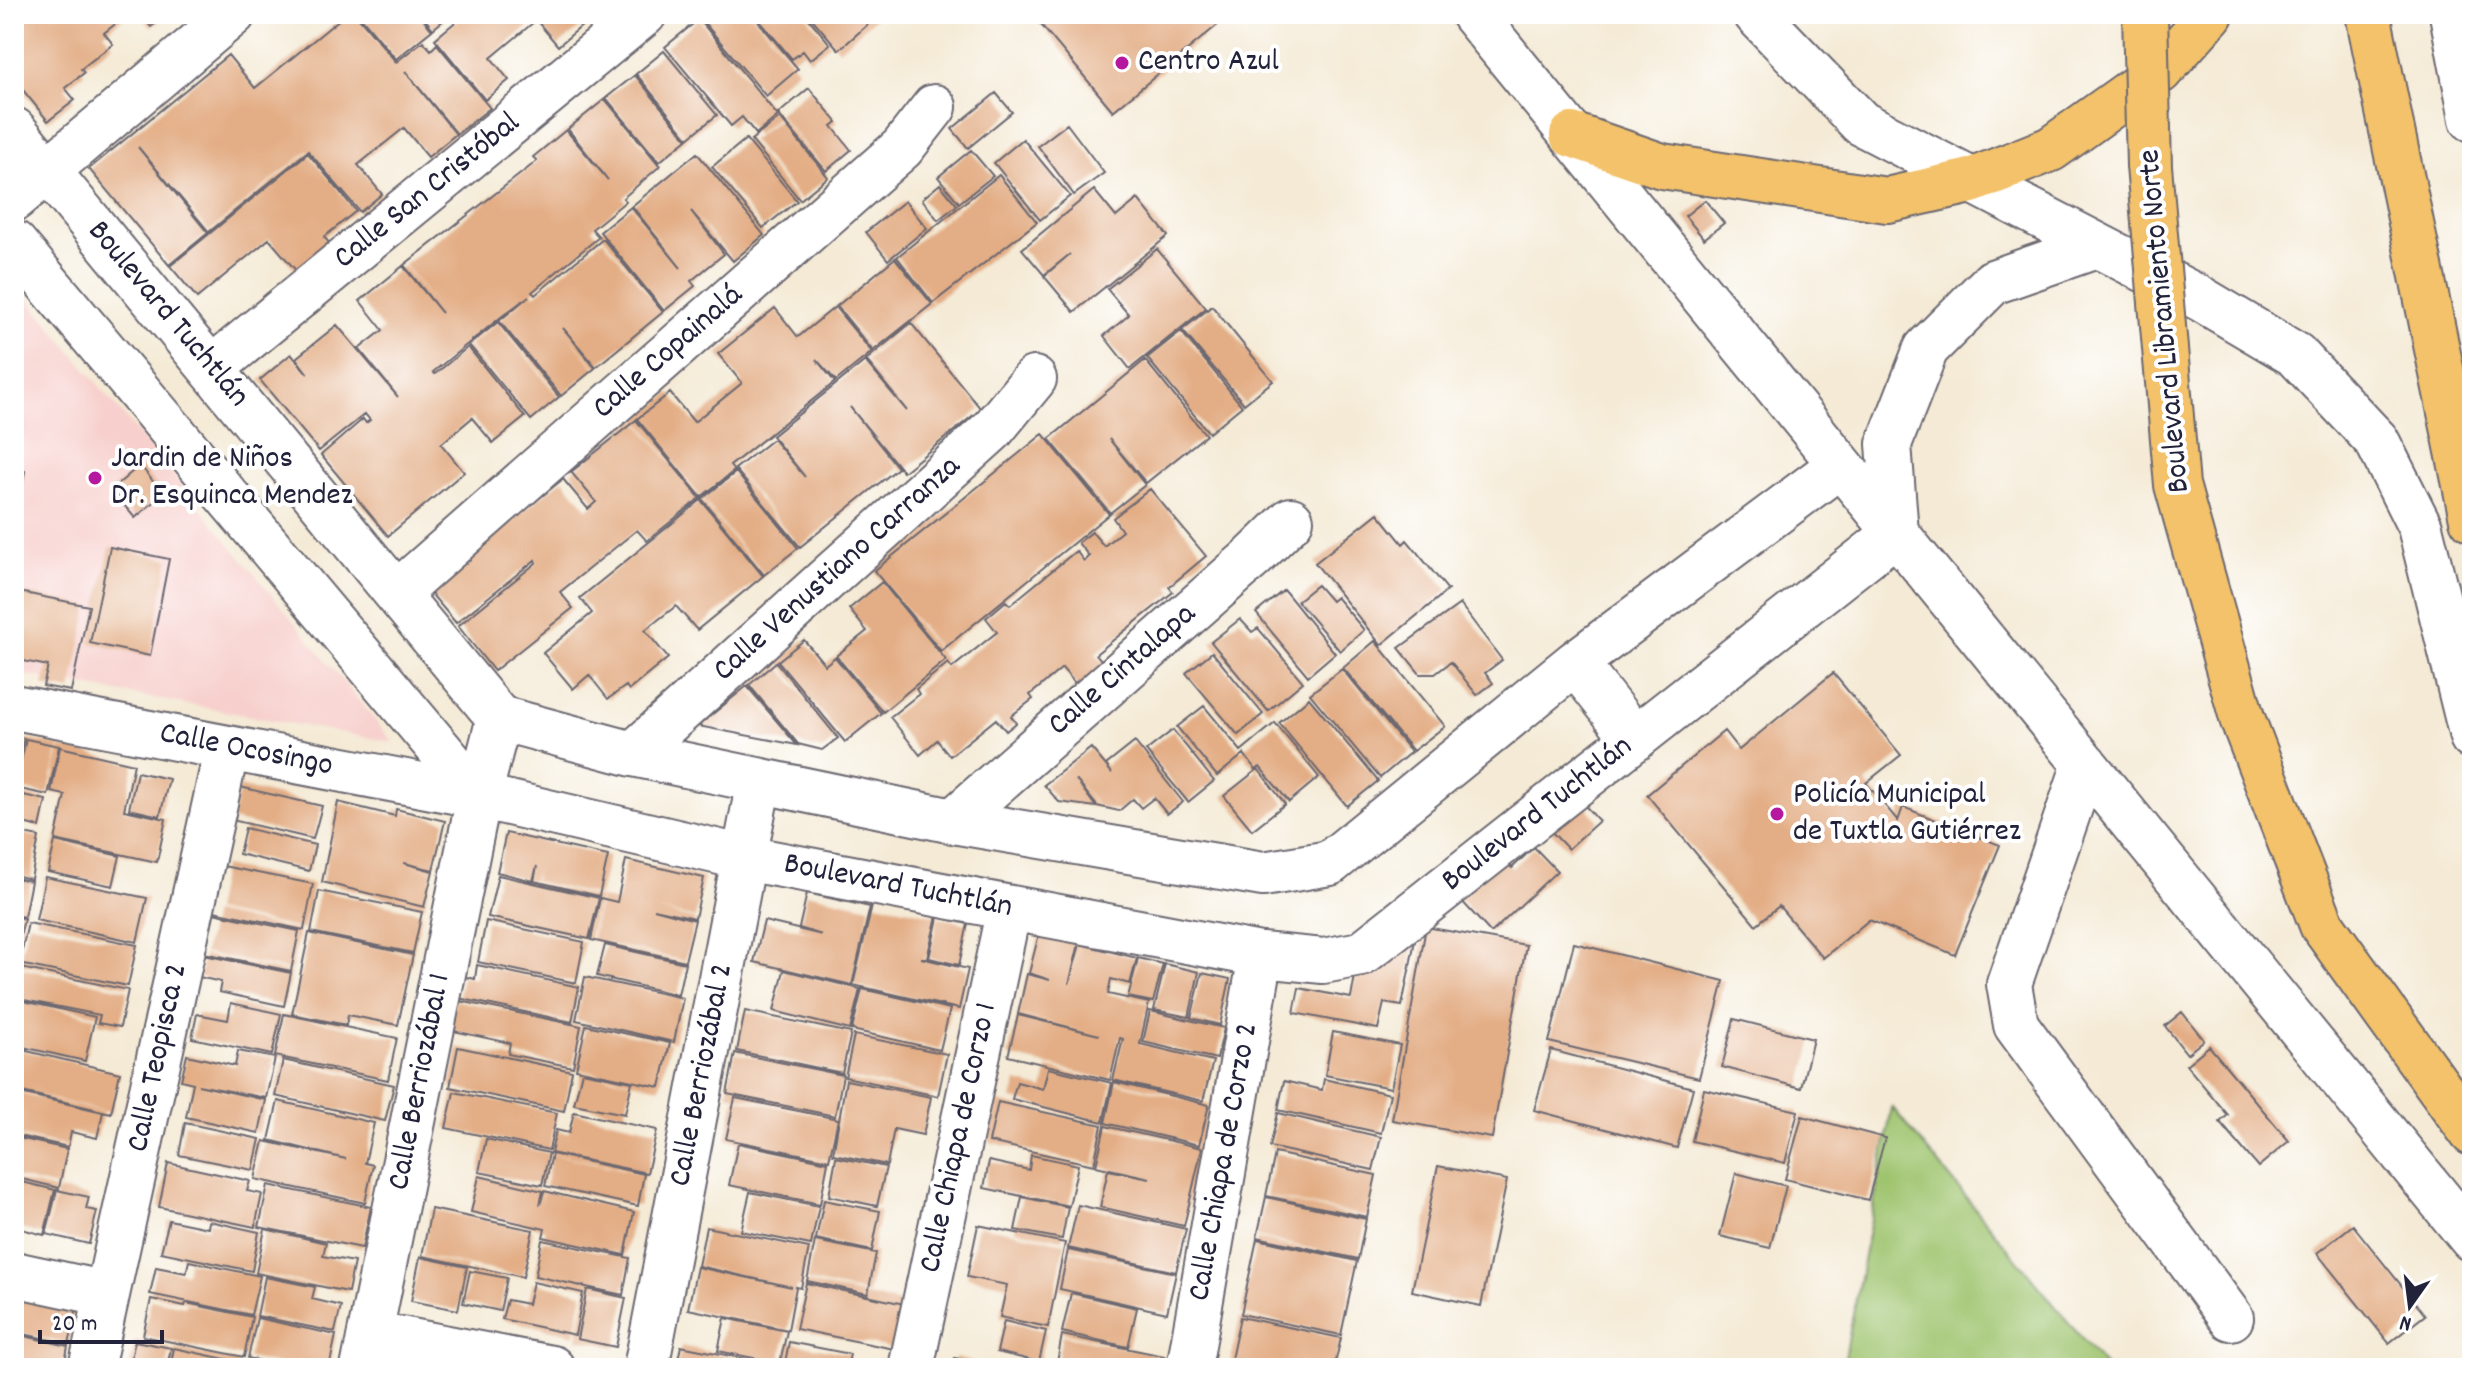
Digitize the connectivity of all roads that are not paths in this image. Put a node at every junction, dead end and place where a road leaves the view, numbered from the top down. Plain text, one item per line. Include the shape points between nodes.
1 (233, 14) edge
2 (644, 14) edge
3 (1473, 14) edge
4 (1756, 14) edge
5 (2145, 14) edge
6 (2211, 14) edge
7 (2368, 14) edge
8 (2452, 14) edge
9 (934, 107) dead end
10 (2472, 119) edge
11 (14, 130) edge
12 (1572, 135) junction
13 (49, 172) junction
14 (1971, 181) junction
15 (14, 199) edge
16 (14, 243) edge
17 (2096, 246) junction
18 (211, 369) junction
19 (1034, 379) dead end
20 (1840, 465) junction
21 (2472, 519) edge
22 (1291, 520) dead end
23 (1896, 533) junction
24 (397, 593) junction
25 (1575, 663) junction
26 (14, 707) edge
27 (499, 718) junction
28 (2472, 737) edge
29 (1635, 739) junction
30 (227, 748) junction
31 (633, 754) junction
32 (2085, 764) junction
33 (759, 781) junction
34 (479, 796) junction
35 (953, 821) junction
36 (745, 858) junction
37 (1009, 908) junction
38 (1261, 955) junction
39 (2472, 1133) edge
40 (2472, 1239) edge
41 (14, 1274) edge
42 (107, 1294) junction
43 (2231, 1318) dead end
44 (367, 1351) edge
45 (91, 1368) edge
46 (552, 1368) edge
47 (646, 1368) edge
48 (911, 1368) edge
49 (1189, 1368) edge

1 - 13 street
2 - 18 street, Calle San Cristóbal
3 - 12 street
4 - 14 street via 1861,123
5 - 39 highway, Boulevard Libramiento Norte, bridge via 2149,166 2177,485 2242,718 2322,925
6 - 14 highway via 2160,71 2051,149
7 - 21 highway
8 - 10 street
9 - 24 street, Calle Copainalá via 902,148
11 - 13 street, Boulevard Tuchtlán
12 - 14 highway via 1662,166 1887,200
12 - 20 street
13 - 15 street
13 - 18 street, Boulevard Tuchtlán
14 - 17 street
16 - 34 street
17 - 23 street via 1993,282 1926,349 1889,444
17 - 28 street via 2296,355 2377,441 2420,527
18 - 24 street, Boulevard Tuchtlán
19 - 31 street, Calle Venustiano Carranza via 992,430
20 - 23 street
20 - 25 street
22 - 35 street, Calle Cintalapa
23 - 29 street, Boulevard Tuchtlán
23 - 32 street
24 - 27 street, Boulevard Tuchtlán
25 - 29 street
25 - 35 street via 1330,863 1263,874
26 - 30 street, Calle Ocosingo
27 - 31 street
27 - 34 street, Calle Berriozábal 1
29 - 38 street, Boulevard Tuchtlán via 1361,954 1323,961
30 - 34 street, Calle Ocosingo
30 - 42 street, Calle Teopisca 2
31 - 33 street
32 - 40 street
32 - 43 street via 2009,984 2016,1025
33 - 35 street
33 - 36 street, Calle Berriozábal 2
34 - 36 street, Boulevard Tuchtlán
34 - 44 street, Calle Berriozábal 1
36 - 37 street, Boulevard Tuchtlán
36 - 47 street, Calle Berriozábal 2
37 - 38 street, Boulevard Tuchtlán
37 - 48 street, Calle Chiapa de Corzo 1
38 - 49 street, Calle Chiapa de Corzo 2
41 - 42 street
42 - 45 street, Calle Teopisca 2
44 - 46 street

